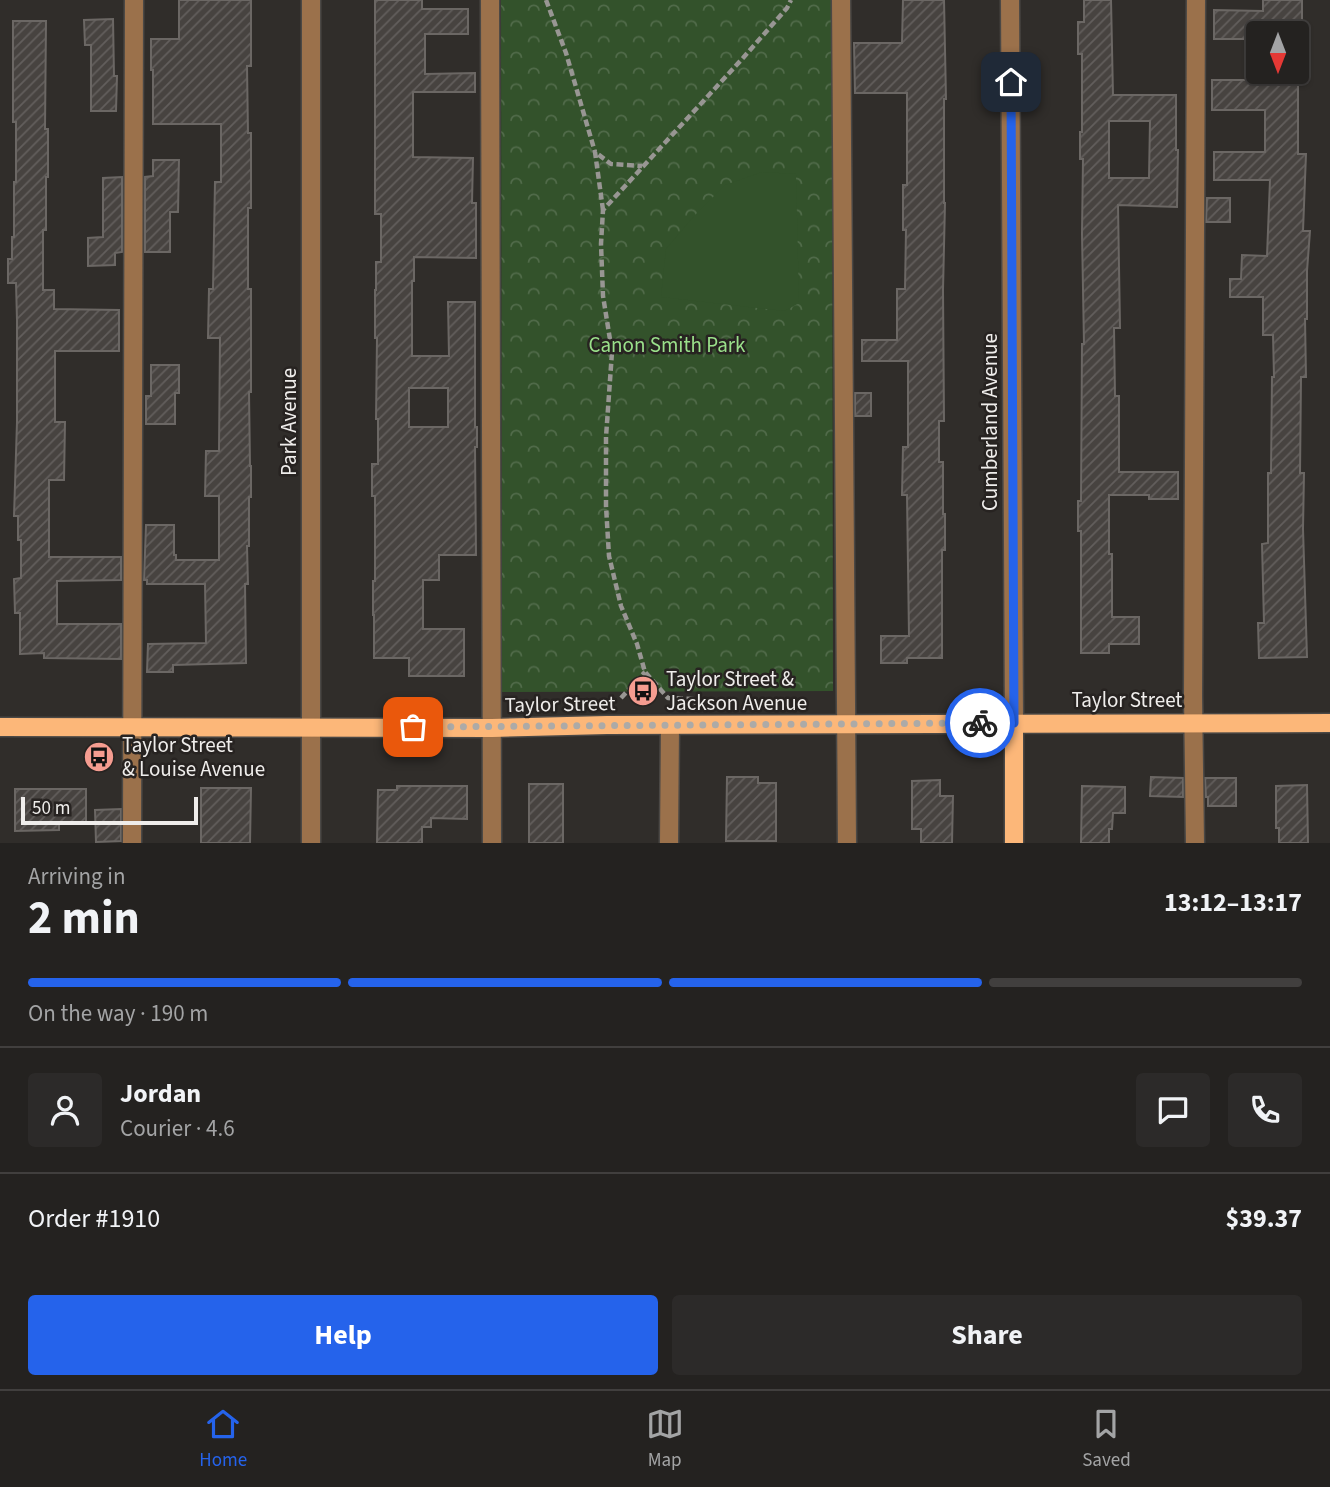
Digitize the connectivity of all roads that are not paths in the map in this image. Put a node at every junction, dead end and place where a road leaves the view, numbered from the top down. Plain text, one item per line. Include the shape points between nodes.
1 (134, 0) edge
2 (312, 0) edge
3 (490, 0) edge
4 (841, 0) edge
5 (1010, 0) edge
6 (1196, 0) edge
7 (1014, 723) junction
8 (1194, 723) junction
9 (1330, 723) edge
10 (670, 725) junction
11 (847, 725) junction
12 (0, 727) edge
13 (312, 727) junction
14 (132, 728) junction
15 (492, 728) junction
16 (132, 843) edge
17 (311, 843) edge
18 (492, 843) edge
19 (669, 843) edge
20 (847, 843) edge
21 (1014, 843) edge
22 (1195, 843) edge

1 - 14 street
2 - 13 street, Park Avenue
3 - 15 street
4 - 11 street
5 - 7 street, Cumberland Avenue
6 - 8 street
7 - 8 main road, Taylor Street
7 - 11 main road, Taylor Street
7 - 21 main road, Cumberland Avenue
8 - 9 main road, Taylor Street
8 - 22 street
10 - 11 main road, Taylor Street
10 - 15 main road, Taylor Street
10 - 19 street
11 - 20 street
12 - 14 main road, Taylor Street
13 - 14 main road, Taylor Street
13 - 15 main road, Taylor Street
13 - 17 street, Park Avenue
14 - 16 street
15 - 18 street

